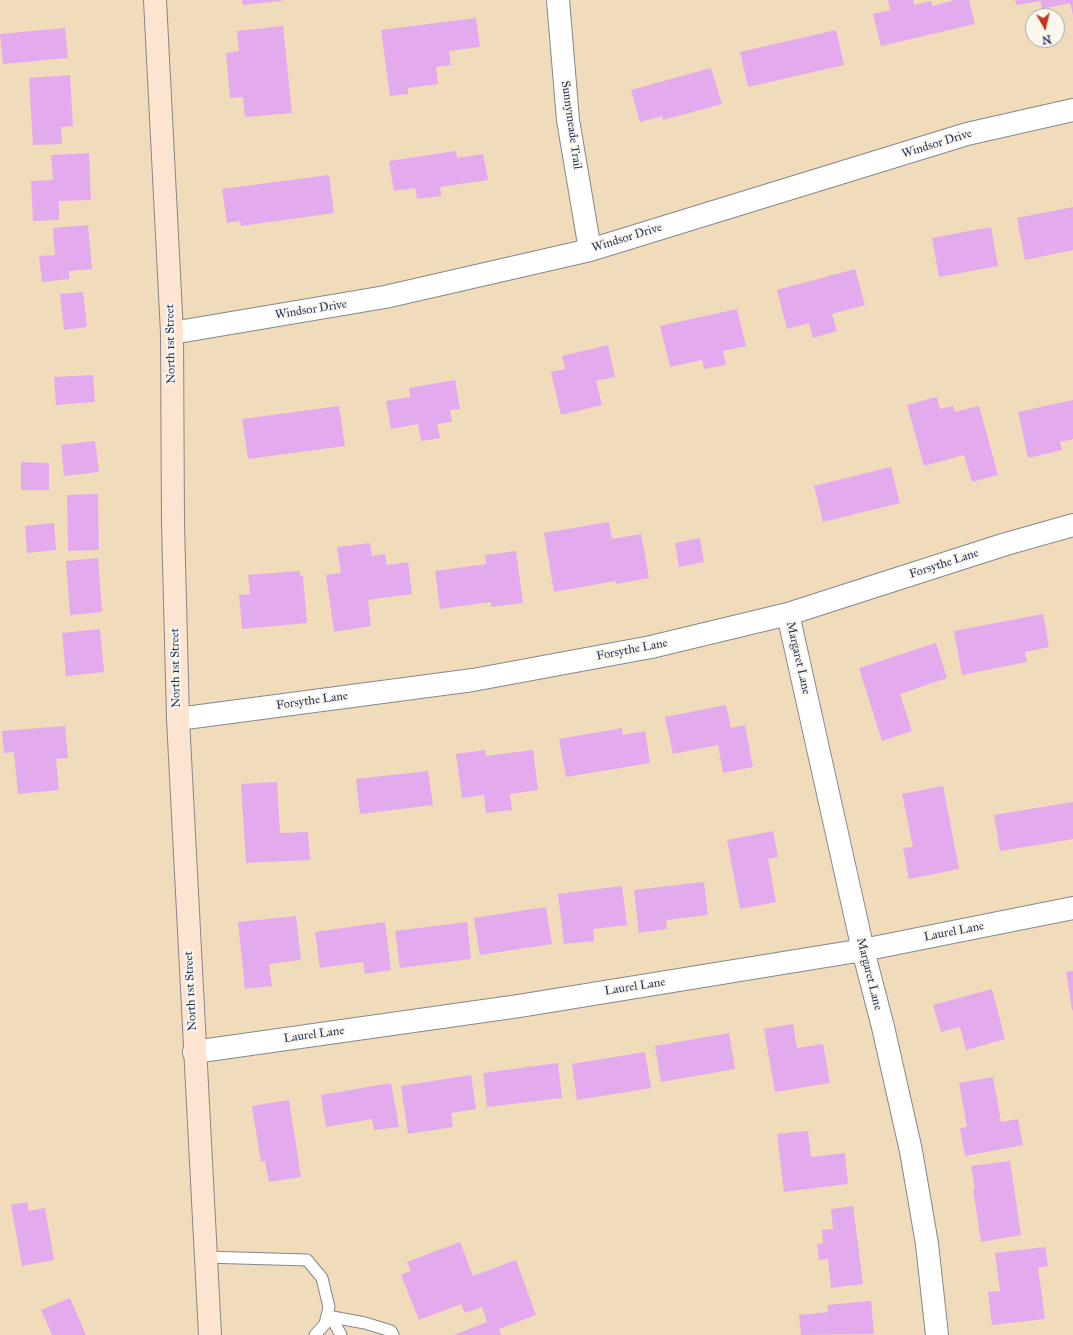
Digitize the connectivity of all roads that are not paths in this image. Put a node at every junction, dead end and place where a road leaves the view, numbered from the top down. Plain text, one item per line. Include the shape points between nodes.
1 (155, 0) edge
2 (558, 0) edge
3 (1073, 110) edge
4 (590, 250) junction
5 (172, 333) junction
6 (1073, 525) edge
7 (788, 614) junction
8 (178, 719) junction
9 (1073, 908) edge
10 (863, 950) junction
11 (194, 1052) junction
12 (205, 1257) junction
13 (329, 1316) junction
14 (210, 1335) edge
15 (315, 1335) edge
16 (341, 1335) edge
17 (393, 1335) edge
18 (937, 1335) edge

1 - 5 street, North 1st Street
2 - 4 street, Sunnymeade Trail via 568,120
3 - 4 street, Windsor Drive via 967,134
4 - 5 street, Windsor Drive via 385,297
5 - 8 street, North 1st Street
6 - 7 street, Forsythe Lane
7 - 8 street, Forsythe Lane via 651,647 474,680
7 - 10 street, Margaret Lane
8 - 11 street, North 1st Street
9 - 10 street, Laurel Lane
10 - 11 street, Laurel Lane via 519,1006
10 - 18 street, Margaret Lane via 911,1151 927,1244
11 - 12 street, North 1st Street
12 - 13 lane via 307,1260 322,1278
12 - 14 street, North 1st Street
13 - 15 lane via 326,1324
13 - 16 lane
13 - 17 lane via 392,1331

